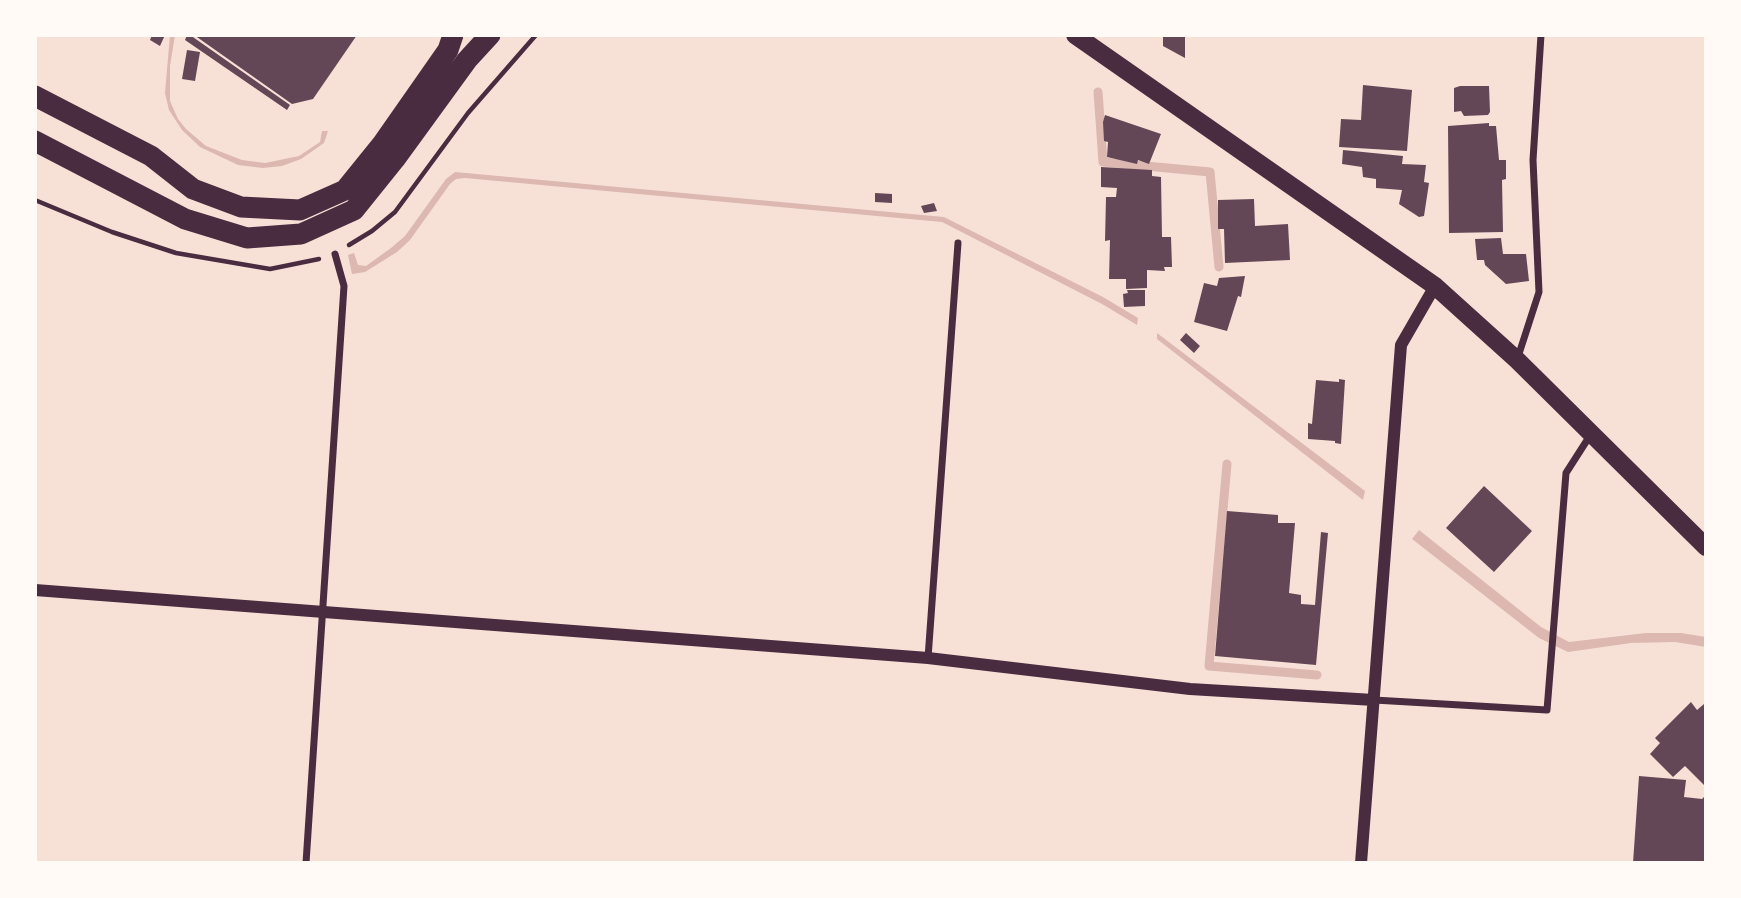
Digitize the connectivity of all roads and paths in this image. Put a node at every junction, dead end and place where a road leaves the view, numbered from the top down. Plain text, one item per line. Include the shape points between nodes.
1 (453, 35) edge
2 (490, 35) edge
3 (1075, 35) edge
4 (1541, 35) edge
5 (35, 96) edge
6 (35, 141) edge
7 (958, 243) dead end
8 (335, 254) dead end
9 (1435, 286) junction
10 (1517, 360) junction
11 (1591, 435) junction
12 (1706, 547) edge
13 (35, 590) edge
14 (323, 612) junction
15 (928, 658) junction
16 (1374, 700) junction
17 (306, 863) edge
18 (1361, 863) edge

1 - 5 highway via 448,50 345,190 300,210 241,207 193,189 151,156
2 - 6 highway via 354,210 302,234 247,238 185,219
3 - 9 main road
4 - 10 street via 1534,160 1539,292
7 - 15 street
8 - 14 street via 344,286
9 - 10 main road
9 - 16 street via 1401,345
10 - 11 main road
11 - 12 main road
11 - 16 street via 1566,473 1547,710
13 - 14 street
14 - 15 street
14 - 17 street
15 - 16 street via 1190,689
16 - 18 street

